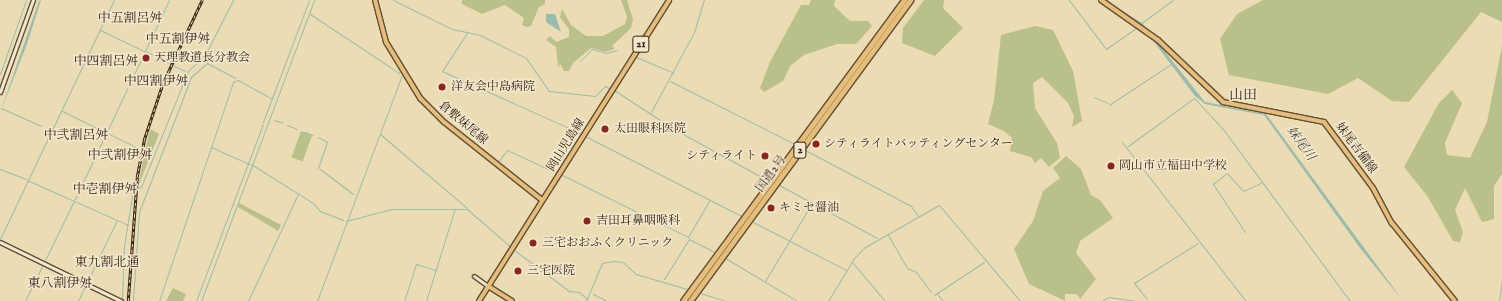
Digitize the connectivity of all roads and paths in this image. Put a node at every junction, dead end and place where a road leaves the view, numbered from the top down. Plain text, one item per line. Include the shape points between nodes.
1 (33, 0) edge
2 (375, 0) edge
3 (669, 0) edge
4 (904, 0) edge
5 (910, 0) edge
6 (1101, 0) edge
7 (0, 92) edge
8 (542, 200) junction
9 (0, 242) edge
10 (474, 276) dead end
11 (488, 286) junction
12 (121, 301) edge
13 (480, 301) edge
14 (512, 301) edge
15 (683, 301) edge
16 (690, 301) edge
17 (1455, 301) edge

1 - 7 street
2 - 8 main road, 倉敷妹尾線 via 385,39 420,98 444,122
3 - 8 main road, 岡山児島線 / 21
4 - 15 highway, 国道2号 / 2
5 - 16 highway, 国道2号 / 2
6 - 17 main road, 妹尾吉備線 via 1158,40 1223,102 1324,122 1373,187 1392,223
8 - 11 main road, 岡山児島線 / 21
9 - 12 street
10 - 11 street
11 - 13 main road, 岡山児島線 / 21
11 - 14 main road

